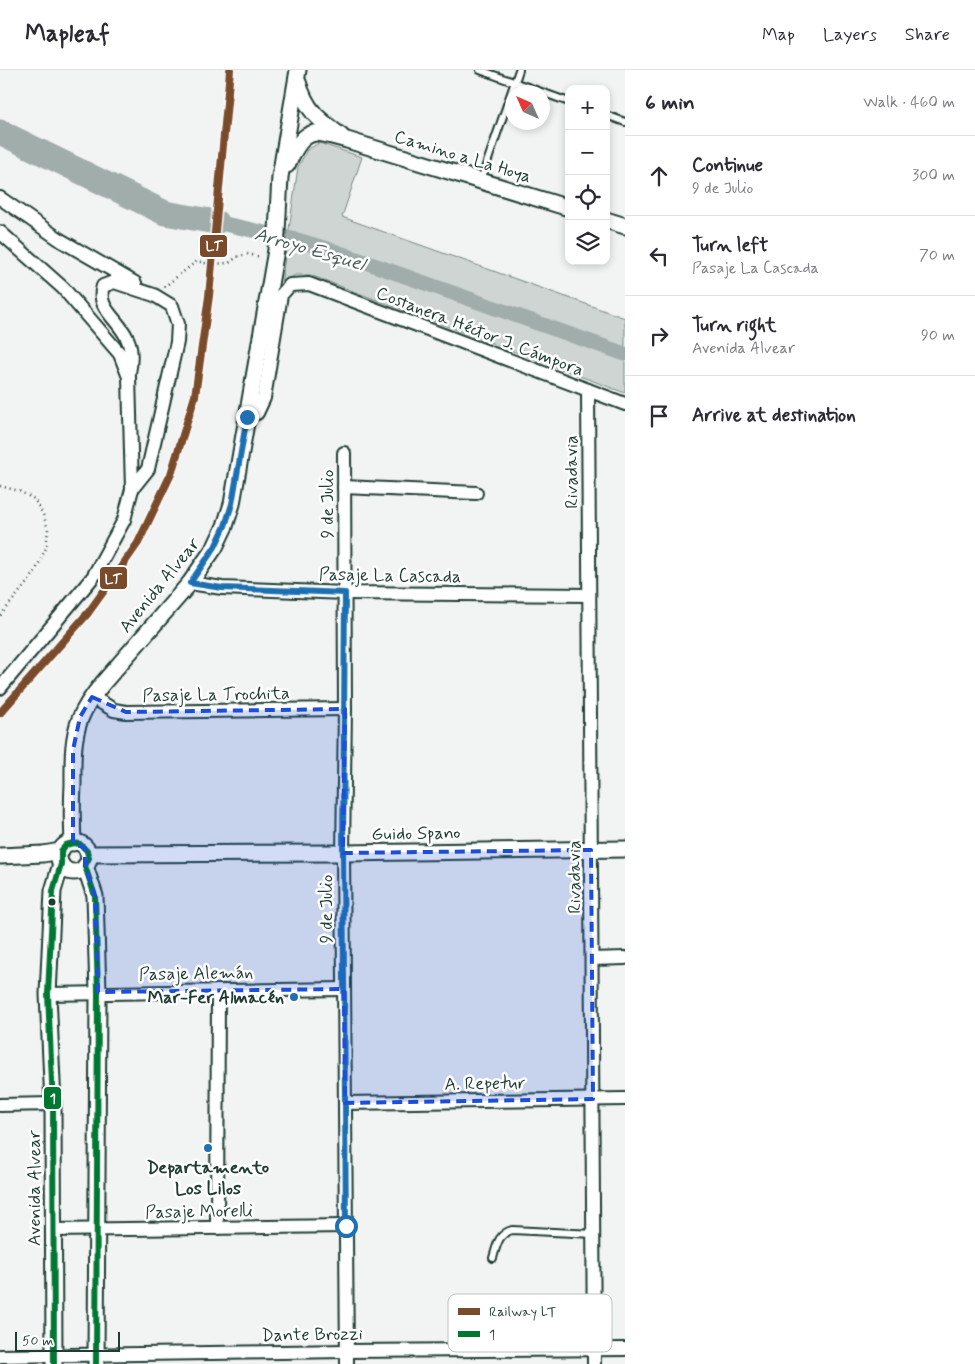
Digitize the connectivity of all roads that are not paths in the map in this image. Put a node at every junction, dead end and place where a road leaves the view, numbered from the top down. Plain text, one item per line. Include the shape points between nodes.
1 (480, 70) edge
2 (519, 70) edge
3 (298, 74) edge
4 (515, 82) junction
5 (565, 101) edge
6 (610, 116) edge
7 (625, 122) edge
8 (347, 140) junction
9 (280, 177) junction
10 (482, 180) junction
11 (0, 198) edge
12 (565, 207) edge
13 (610, 221) edge
14 (625, 226) edge
15 (0, 232) edge
16 (275, 255) joint
17 (154, 295) junction
18 (129, 377) junction
19 (588, 390) junction
20 (625, 404) edge
21 (247, 417) junction
22 (344, 453) dead end
23 (344, 487) junction
24 (132, 489) junction
25 (476, 493) dead end
26 (190, 583) junction
27 (345, 593) junction
28 (589, 595) junction
29 (0, 688) edge
30 (92, 697) junction
31 (345, 709) junction
32 (625, 849) edge
33 (591, 850) junction
34 (343, 853) junction
35 (64, 854) junction
36 (0, 856) edge
37 (87, 860) junction
38 (625, 958) edge
39 (592, 959) junction
40 (344, 989) junction
41 (218, 991) junction
42 (98, 992) junction
43 (48, 994) junction
44 (593, 1099) junction
45 (625, 1099) edge
46 (345, 1102) junction
47 (53, 1104) junction
48 (0, 1105) edge
49 (346, 1226) junction
50 (217, 1228) junction
51 (96, 1229) junction
52 (52, 1230) junction
53 (594, 1234) junction
54 (493, 1258) dead end
55 (594, 1294) edge
56 (612, 1349) edge
57 (625, 1349) edge
58 (532, 1352) edge
59 (0, 1356) edge
60 (347, 1358) edge
61 (54, 1360) edge
62 (96, 1360) edge

1 - 4 lane
2 - 4 lane
3 - 8 street, Camino a La Hoya via 302,98 310,111
3 - 9 street, Camino a La Hoya
4 - 5 lane
4 - 10 lane
6 - 7 lane
8 - 9 street, Camino a La Hoya via 315,134 302,140
8 - 10 street, Camino a La Hoya
9 - 16 street, Camino a La Hoya
10 - 12 street, Camino a La Hoya
11 - 17 street via 62,241
13 - 14 street
15 - 18 street via 63,288 120,354
16 - 21 street, Avenida Alvear
17 - 18 street via 114,282 104,286 100,294 102,304 128,341 132,354
17 - 24 street via 172,306 178,324 178,342 148,469
18 - 24 street
19 - 20 street, Costanera Héctor J. Cámpora
19 - 21 street, Costanera Héctor J. Cámpora via 309,284 290,285 281,295 261,406 257,413
19 - 28 street, Rivadavia
21 - 26 street, Avenida Alvear via 232,504 225,526
22 - 23 street, 9 de Julio
23 - 25 street
23 - 27 street, 9 de Julio
24 - 29 street via 124,520 93,577
26 - 27 street, Pasaje La Cascada via 222,588
26 - 30 street, Avenida Alvear
27 - 28 street, Pasaje La Cascada
27 - 31 street, 9 de Julio
28 - 33 street, Rivadavia
30 - 31 street, Pasaje La Trochita via 114,710 126,712
30 - 35 street, Avenida Alvear via 76,731
31 - 34 street, 9 de Julio
32 - 33 street, Guido Spano
33 - 34 street, Guido Spano
33 - 39 street, Rivadavia
34 - 37 street, Guido Spano
34 - 40 street, 9 de Julio
35 - 36 street
35 - 37 street via 83,845
35 - 37 street, Guido Spano via 67,870 74,872 82,870
35 - 43 street, Avenida Alvear via 53,891
37 - 42 street via 95,896
38 - 39 street
39 - 44 street, Rivadavia
40 - 41 street, Pasaje Alemán
40 - 46 street, 9 de Julio
41 - 42 street, Pasaje Alemán
41 - 50 street
42 - 43 street, Pasaje Alemán
42 - 51 street
43 - 47 street, Avenida Alvear
44 - 45 street, A. Repetur
44 - 46 street, A. Repetur
44 - 53 street, Rivadavia
46 - 49 street, 9 de Julio
47 - 48 street
47 - 52 street, Avenida Alvear
49 - 50 street, Pasaje Morelli
49 - 60 street, 9 de Julio
50 - 51 street, Pasaje Morelli
51 - 52 street, Pasaje Morelli
51 - 62 street
52 - 61 street, Avenida Alvear
53 - 54 lane via 512,1230 499,1238
53 - 55 street, Rivadavia
56 - 57 street, Dante Brozzi
58 - 60 street, Dante Brozzi
59 - 61 street, Dante Brozzi
60 - 62 street, Dante Brozzi
61 - 62 street, Dante Brozzi

